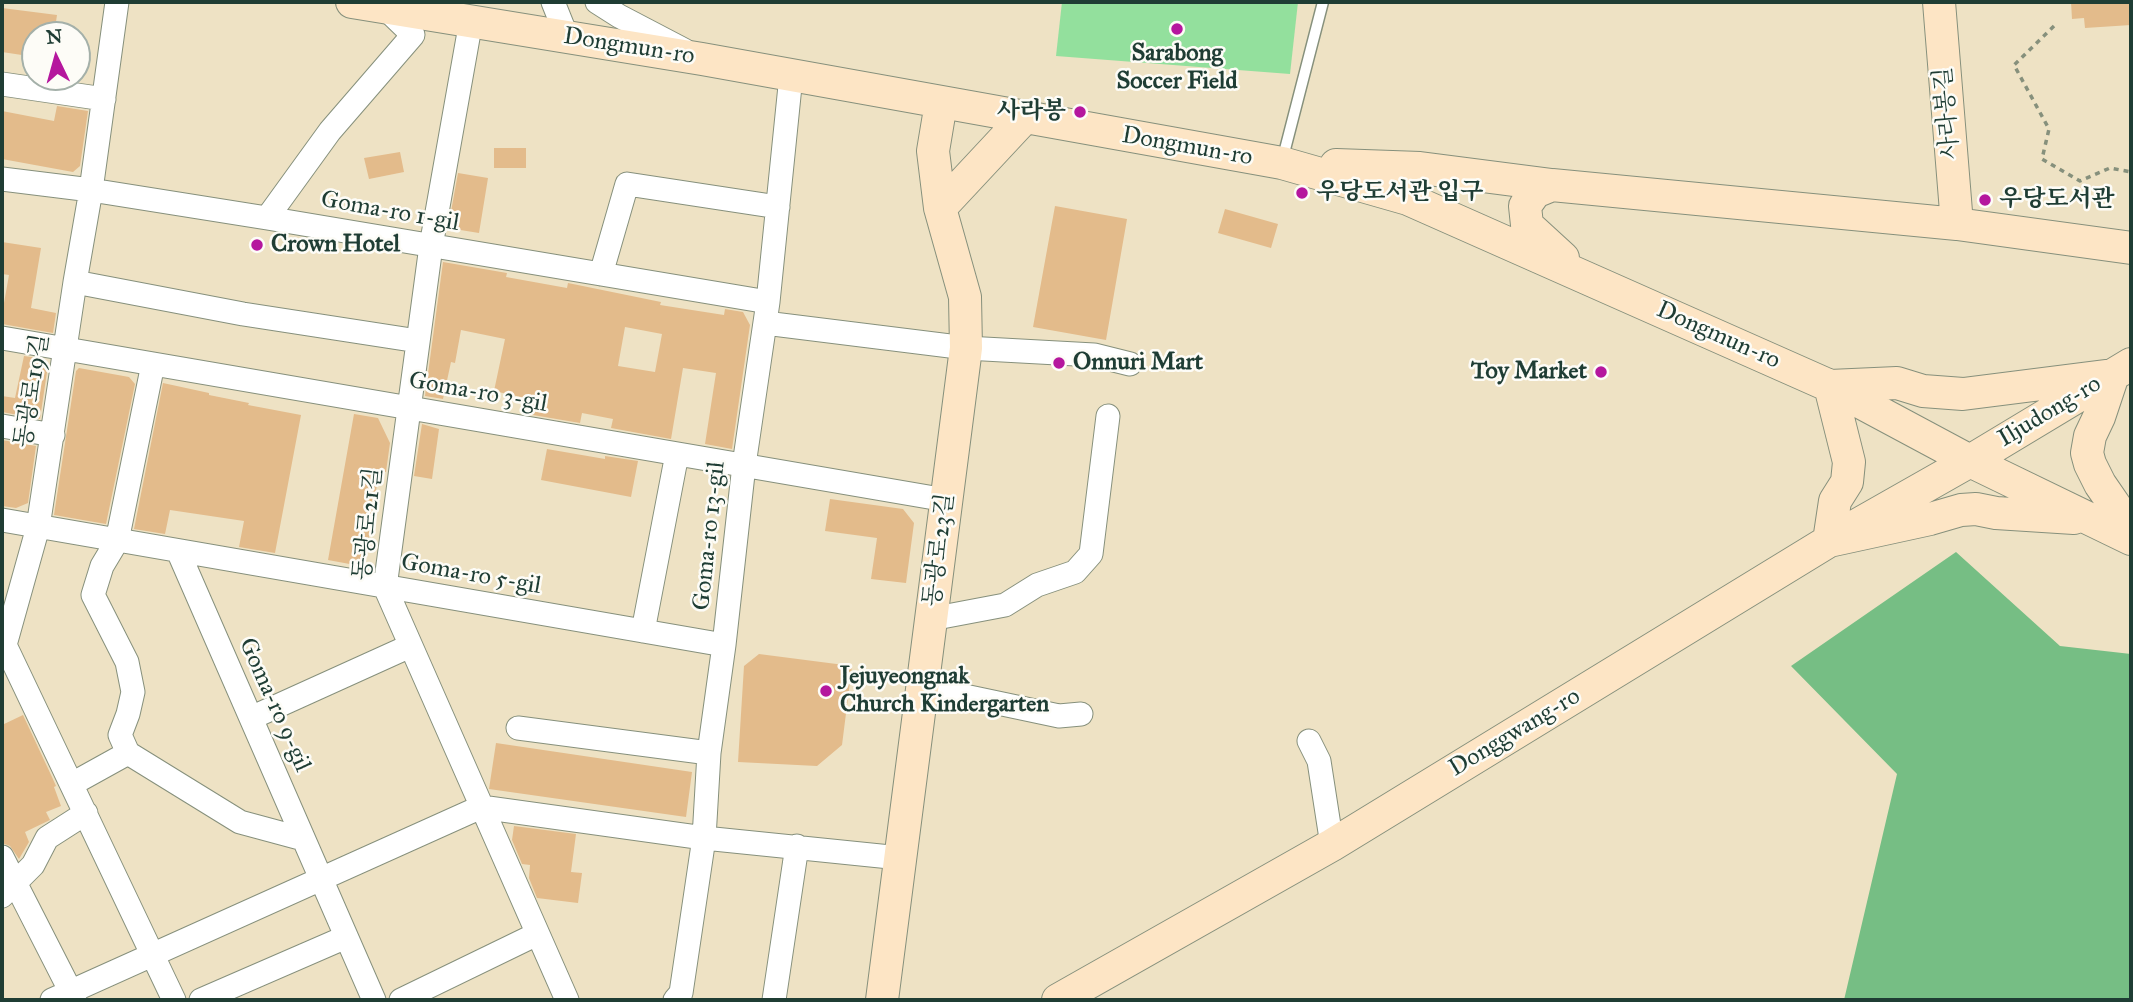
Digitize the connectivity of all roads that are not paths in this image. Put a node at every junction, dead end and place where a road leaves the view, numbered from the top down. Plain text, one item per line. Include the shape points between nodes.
1 (117, 2) edge
2 (352, 2) edge
3 (553, 2) edge
4 (597, 2) edge
5 (1324, 2) edge
6 (1940, 2) edge
7 (384, 7) junction
8 (471, 21) junction
9 (567, 37) junction
10 (702, 60) junction
11 (791, 76) junction
12 (2, 84) edge
13 (104, 99) junction
14 (941, 103) junction
15 (1024, 118) junction
16 (1282, 163) junction
17 (2, 178) edge
18 (1552, 185) junction
19 (91, 190) junction
20 (778, 207) junction
21 (940, 208) junction
22 (267, 218) junction
23 (1957, 224) junction
24 (431, 246) junction
25 (2131, 248) edge
26 (601, 275) junction
27 (1583, 276) junction
28 (75, 282) junction
29 (766, 313) junction
30 (2, 338) edge
31 (418, 341) junction
32 (966, 348) junction
33 (66, 349) junction
34 (1130, 363) dead end
35 (153, 364) junction
36 (2122, 370) edge
37 (1830, 386) junction
38 (409, 408) junction
39 (1108, 416) dead end
40 (2, 426) edge
41 (53, 435) junction
42 (677, 454) junction
43 (1970, 461) junction
44 (744, 465) junction
45 (946, 500) junction
46 (2, 520) edge
47 (2092, 520) junction
48 (38, 527) junction
49 (2131, 530) edge
50 (2131, 539) edge
51 (117, 541) junction
52 (1829, 541) junction
53 (178, 551) junction
54 (385, 587) junction
55 (931, 619) junction
56 (643, 631) junction
57 (724, 645) junction
58 (3, 646) edge
59 (410, 646) junction
60 (922, 687) junction
61 (1081, 714) dead end
62 (251, 718) junction
63 (519, 728) dead end
64 (1309, 741) dead end
65 (128, 752) junction
66 (709, 753) junction
67 (72, 784) junction
68 (481, 807) junction
69 (86, 813) junction
70 (704, 838) junction
71 (303, 839) junction
72 (1332, 845) junction
73 (797, 846) junction
74 (2, 857) edge
75 (900, 858) junction
76 (321, 880) junction
77 (9, 890) edge
78 (537, 934) junction
79 (346, 937) junction
80 (154, 955) junction
81 (886, 996) edge
82 (66, 998) edge
83 (174, 1000) edge
84 (201, 1000) edge
85 (374, 1000) edge
86 (401, 1000) edge
87 (567, 1000) edge
88 (675, 1000) edge
89 (774, 1000) edge
90 (1058, 1000) edge

1 - 13 street, 동광로19길
2 - 7 main road, Dongmun-ro
3 - 9 street
4 - 10 street
5 - 16 lane
6 - 23 main road, 사라봉길
7 - 8 main road, Dongmun-ro
7 - 22 street via 413,36 330,131
8 - 9 main road, Dongmun-ro
8 - 24 street, 동광로21길
9 - 10 main road, Dongmun-ro
10 - 11 main road, Dongmun-ro
11 - 14 main road, Dongmun-ro
11 - 20 street, Goma-ro 13-gil
12 - 13 street
13 - 19 street, 동광로19길
14 - 15 main road, Dongmun-ro
14 - 21 main road, 동광로23길 via 933,150
15 - 16 main road, Dongmun-ro
15 - 21 main road
16 - 18 main road via 1420,169
16 - 27 main road, Dongmun-ro via 1408,199
17 - 19 street, Goma-ro 1-gil
18 - 23 main road
18 - 27 main road via 1535,192 1525,206 1527,225
19 - 22 street, Goma-ro 1-gil
19 - 28 street, 동광로19길
20 - 26 street via 627,184
20 - 29 street, Goma-ro 13-gil
21 - 32 main road, 동광로23길 via 965,297
22 - 24 street, Goma-ro 1-gil
23 - 25 main road
24 - 26 street, Goma-ro 1-gil
24 - 31 street, 동광로21길
26 - 29 street, Goma-ro 1-gil
27 - 37 main road, Dongmun-ro
28 - 31 street
28 - 33 street, 동광로19길
29 - 32 street, Goma-ro 1-gil
29 - 44 street, Goma-ro 13-gil
30 - 33 street, Goma-ro 3-gil
31 - 38 street, 동광로21길
32 - 34 street, Goma-ro 1-gil via 1094,355
32 - 45 main road, 동광로23길
33 - 35 street, Goma-ro 3-gil
33 - 41 street, 동광로19길
35 - 38 street, Goma-ro 3-gil
35 - 51 street
36 - 37 main road via 1963,394 1923,391 1898,383
36 - 43 main road, Iljudong-ro
36 - 49 main road via 2090,436 2087,453 2100,484
37 - 43 main road, Dongmun-ro
37 - 52 main road via 1849,462 1847,482 1835,501
38 - 42 street, Goma-ro 3-gil
38 - 54 street, 동광로21길
39 - 55 street via 1091,554 1075,572 1037,585 1005,605
40 - 41 street
41 - 48 street, 동광로19길
42 - 44 street, Goma-ro 3-gil
42 - 56 street
43 - 47 main road, Dongmun-ro
43 - 52 main road, Donggwang-ro
44 - 45 street, Goma-ro 3-gil
44 - 57 street, Goma-ro 13-gil
45 - 55 main road, 동광로23길
46 - 48 street, Goma-ro 5-gil
47 - 50 main road, Dongmun-ro
47 - 52 main road via 1961,510
48 - 51 street, Goma-ro 5-gil
48 - 58 street, 동광로19길
51 - 53 street, Goma-ro 5-gil
51 - 65 street via 102,566 93,595 128,662 133,692 120,735
52 - 72 main road, Donggwang-ro
53 - 54 street, Goma-ro 5-gil
53 - 62 street, Goma-ro 9-gil
54 - 56 street, Goma-ro 5-gil
54 - 59 street, 동광로21길
55 - 60 main road, 동광로23길
56 - 57 street, Goma-ro 5-gil
57 - 66 street, Goma-ro 13-gil
58 - 67 street, 동광로19길
59 - 62 street
59 - 68 street, 동광로21길
60 - 61 street via 1059,716
60 - 75 main road, 동광로23길
62 - 71 street, Goma-ro 9-gil
63 - 66 street
64 - 72 street via 1319,761
65 - 67 street
65 - 71 street via 240,822
66 - 70 street, Goma-ro 13-gil
67 - 69 street, 동광로19길
68 - 70 street
68 - 76 street
68 - 78 street, 동광로21길
69 - 77 street via 47,838 33,865
69 - 80 street, 동광로19길
70 - 73 street
70 - 88 street, Goma-ro 13-gil via 681,993
71 - 76 street, Goma-ro 9-gil
72 - 90 main road, Donggwang-ro
73 - 75 street
73 - 89 street
74 - 77 street
75 - 81 main road, 동광로23길
76 - 79 street, Goma-ro 9-gil
76 - 80 street
77 - 82 street
78 - 86 street
78 - 87 street, 동광로21길
79 - 84 street
79 - 85 street, Goma-ro 9-gil
80 - 82 street
80 - 83 street, 동광로19길

